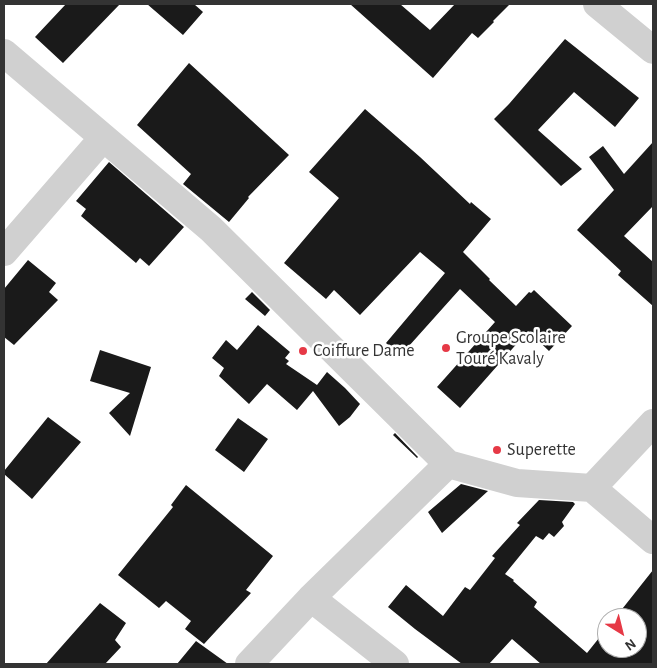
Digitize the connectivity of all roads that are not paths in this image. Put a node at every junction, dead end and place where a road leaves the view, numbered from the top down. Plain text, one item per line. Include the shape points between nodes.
1 (597, 4) edge
2 (653, 50) edge
3 (4, 53) edge
4 (103, 138) junction
5 (4, 252) edge
6 (653, 424) edge
7 (448, 464) junction
8 (592, 488) junction
9 (653, 540) edge
10 (311, 598) junction
11 (249, 664) edge
12 (395, 664) edge

1 - 2 street
3 - 4 street
4 - 5 street
4 - 7 street via 211,229
6 - 8 street
7 - 8 street via 517,483
7 - 10 street
8 - 9 street
10 - 11 street
10 - 12 street

